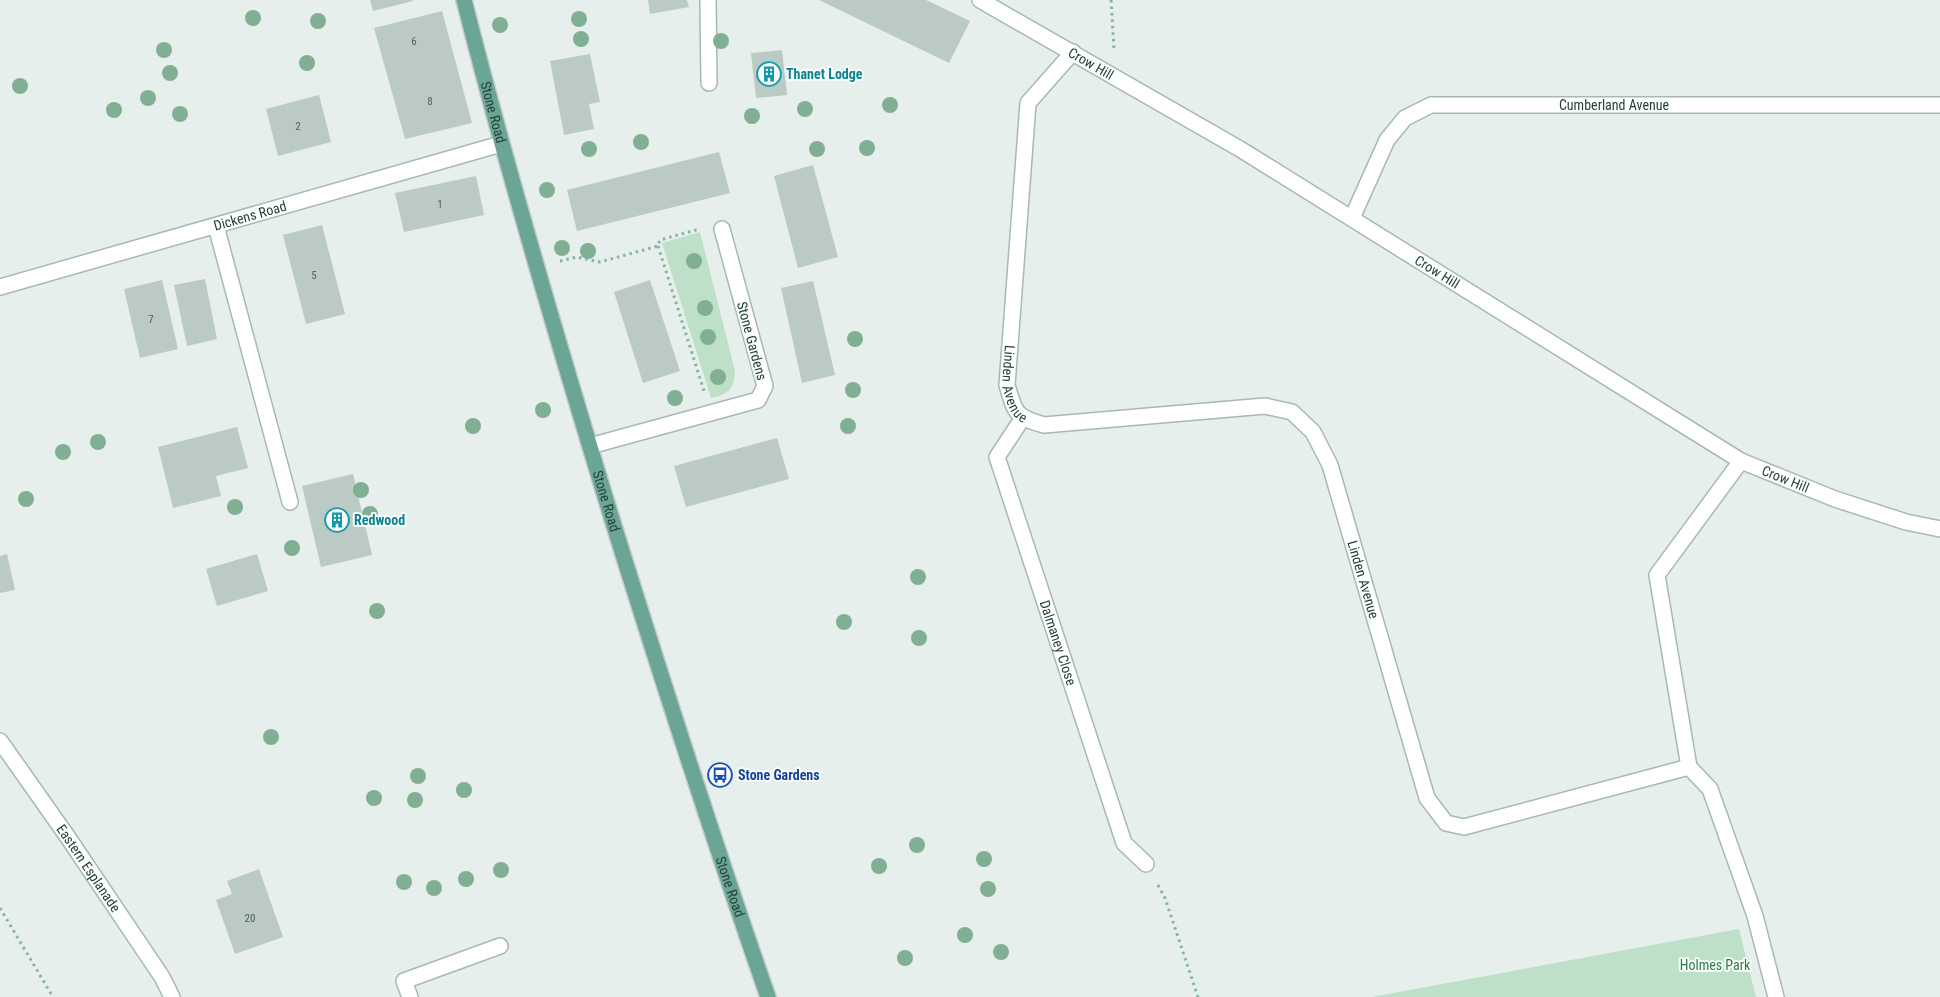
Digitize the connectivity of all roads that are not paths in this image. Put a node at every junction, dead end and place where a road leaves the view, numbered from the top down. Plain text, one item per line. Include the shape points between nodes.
1 (464, 0) edge
2 (708, 0) edge
3 (980, 0) edge
4 (1073, 52) junction
5 (710, 84) dead end
6 (1940, 105) edge
7 (500, 144) junction
8 (1352, 218) junction
9 (216, 226) junction
10 (722, 229) road end
11 (0, 287) edge
12 (1022, 418) junction
13 (590, 446) junction
14 (1741, 461) junction
15 (290, 502) dead end
16 (1940, 529) edge
17 (0, 741) edge
18 (1689, 767) junction
19 (1146, 864) road end
20 (500, 946) dead end
21 (172, 997) edge
22 (410, 997) edge
23 (768, 997) edge
24 (1776, 997) edge

1 - 7 main road, Stone Road
2 - 5 street
3 - 4 street, Crow Hill
4 - 8 street, Crow Hill
4 - 12 street, Linden Avenue via 1028,102 1007,384 1013,406
6 - 8 street, Cumberland Avenue via 1431,105 1405,118 1387,140
7 - 9 street, Dickens Road
7 - 13 main road, Stone Road
8 - 14 street, Crow Hill
9 - 11 street, Dickens Road
9 - 15 street
10 - 13 street, Stone Gardens via 765,386 758,400
12 - 18 street, Linden Avenue via 1044,425 1265,406 1292,412 1314,432 1330,465 1427,798 1446,823 1464,827
12 - 19 street, Dalmaney Close via 998,457 1124,843
13 - 23 main road, Stone Road via 660,672
14 - 16 street, Crow Hill via 1835,500
14 - 18 street via 1657,575
17 - 21 street, Eastern Esplanade via 83,859
18 - 24 street via 1710,789 1756,916
20 - 22 street via 404,981

